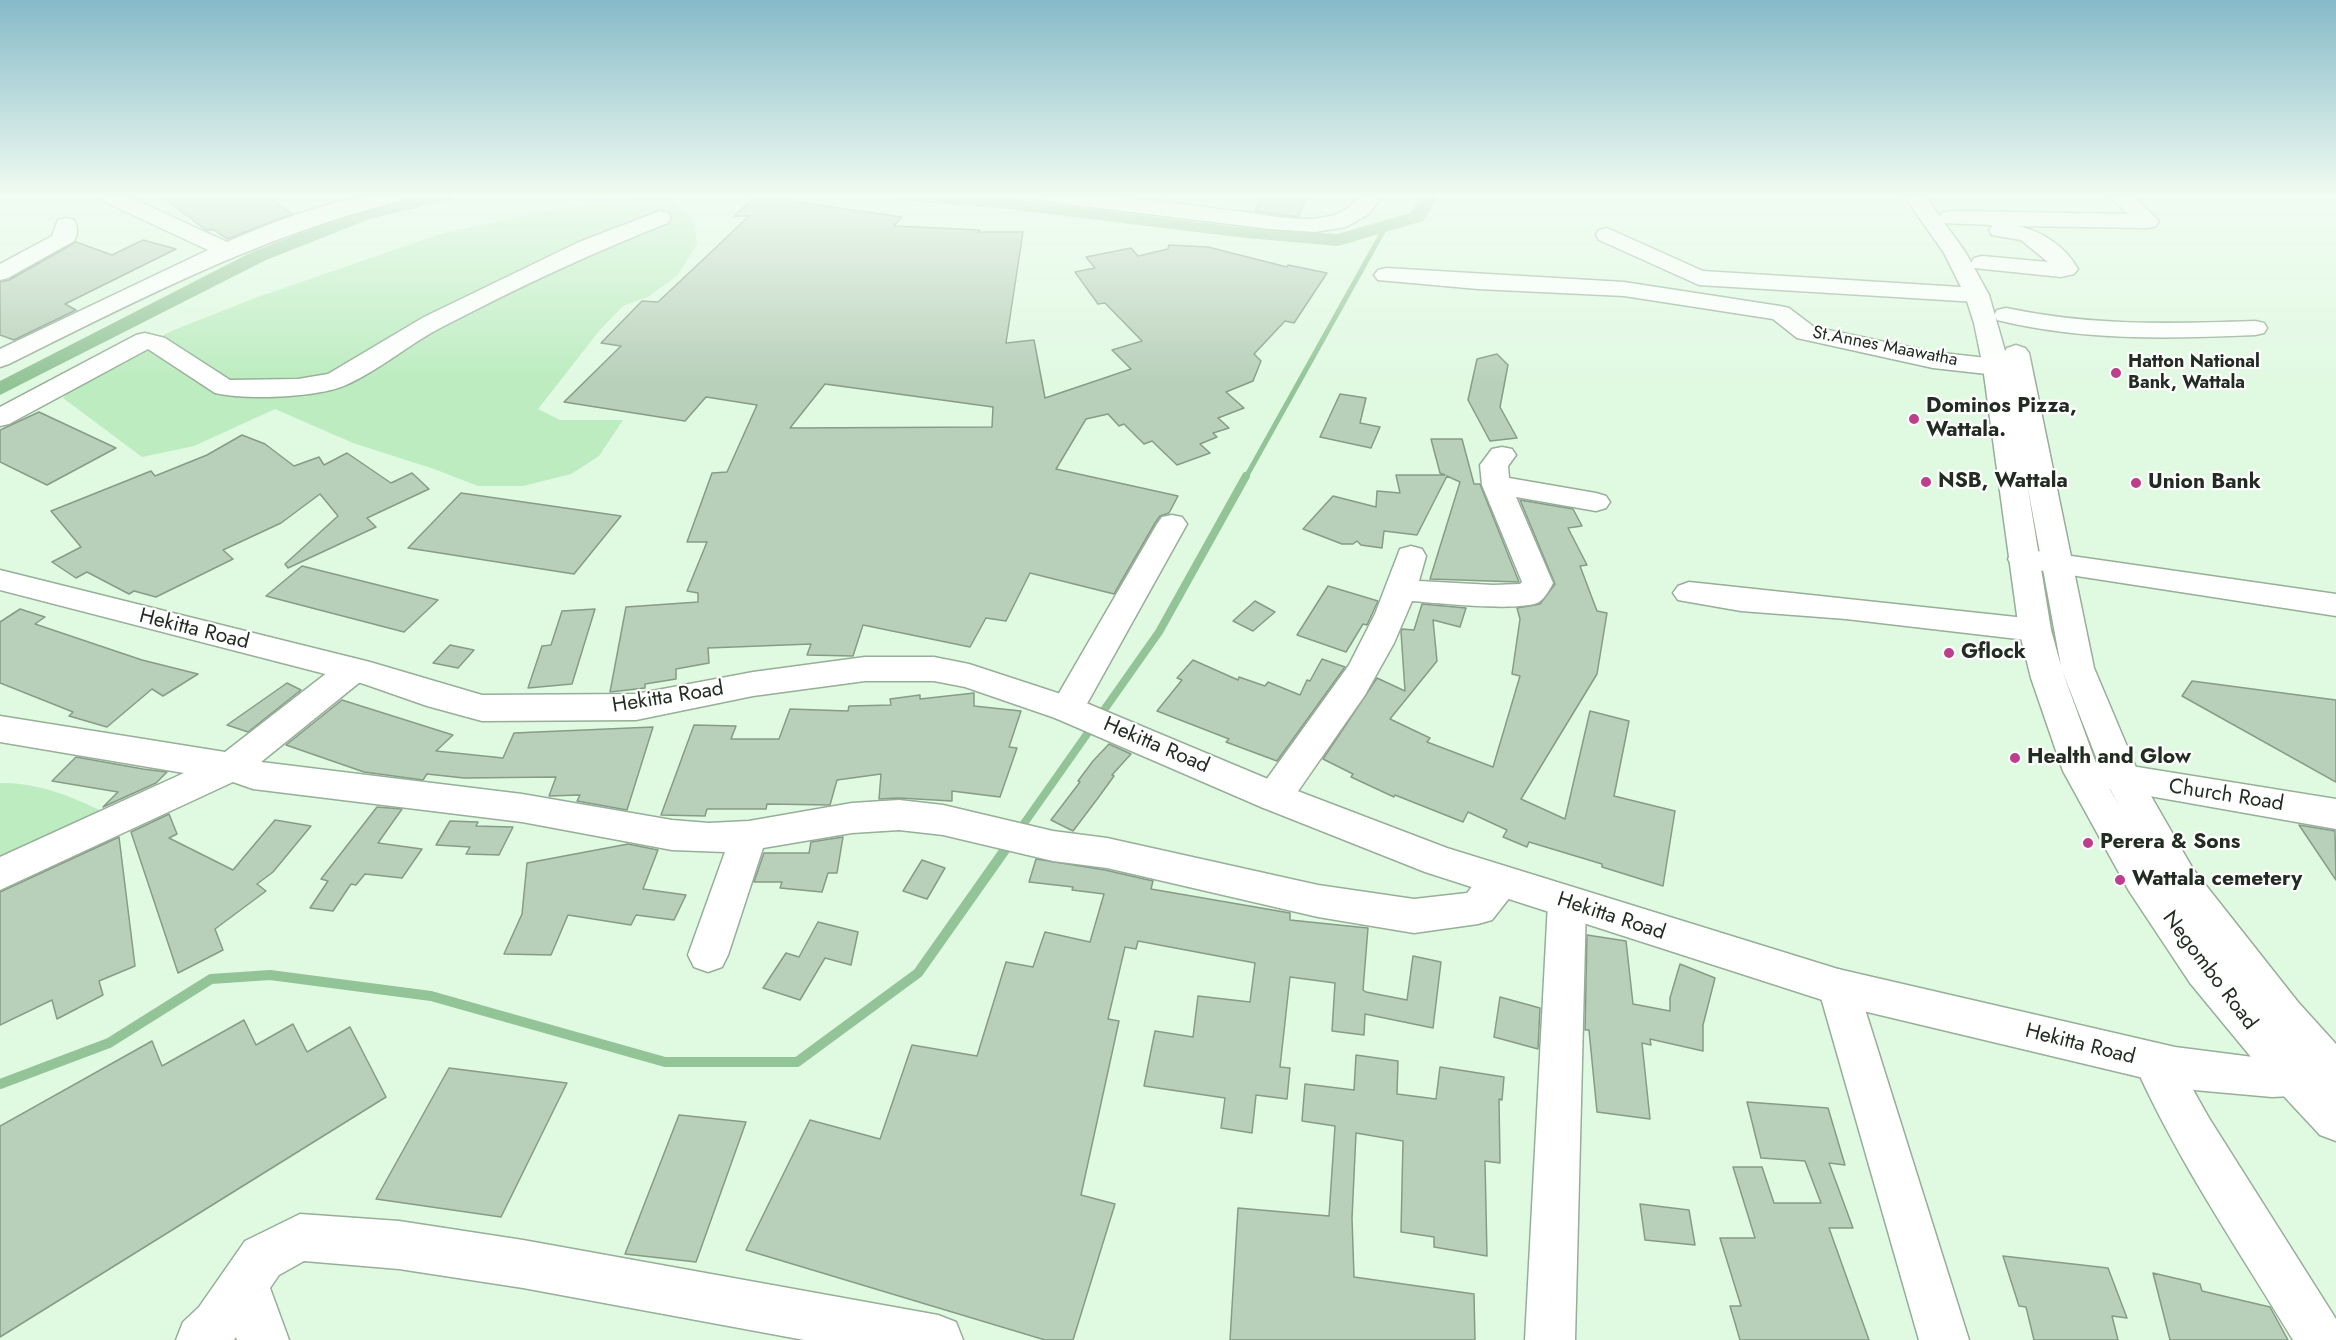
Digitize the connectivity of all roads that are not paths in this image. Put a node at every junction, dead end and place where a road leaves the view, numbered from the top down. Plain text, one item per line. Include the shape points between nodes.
1 (27, 259) edge
2 (208, 259) edge
3 (563, 259) edge
4 (1657, 259) edge
5 (1958, 259) edge
6 (1979, 259) edge
7 (2056, 259) edge
8 (1982, 263) junction
9 (0, 273) edge
10 (1386, 274) dead end
11 (1977, 295) junction
12 (2006, 315) junction
13 (2255, 327) dead end
14 (0, 359) edge
15 (1996, 367) junction
16 (0, 418) edge
17 (1502, 455) dead end
18 (1496, 485) junction
19 (1596, 502) dead end
20 (1172, 524) dead end
21 (1411, 556) dead end
22 (2023, 559) junction
23 (2057, 564) junction
24 (0, 580) edge
25 (1402, 590) junction
26 (1689, 593) dead end
27 (2336, 604) edge
28 (2035, 630) junction
29 (353, 670) junction
30 (1076, 713) junction
31 (0, 729) edge
32 (231, 767) junction
33 (2081, 771) junction
34 (2123, 780) junction
35 (1274, 797) junction
36 (2336, 814) edge
37 (748, 836) junction
38 (0, 874) edge
39 (1500, 881) junction
40 (1567, 903) junction
41 (708, 955) dead end
42 (1838, 987) junction
43 (2155, 1063) junction
44 (2325, 1074) edge
45 (2336, 1119) edge
46 (244, 1283) junction
47 (201, 1340) edge
48 (264, 1340) edge
49 (938, 1340) edge
50 (1551, 1340) edge
51 (1944, 1340) edge
52 (2321, 1340) edge

1 - 9 main road
2 - 14 main road
3 - 16 main road via 444,316 336,380 298,387 224,387 145,340
4 - 11 main road via 1699,278
5 - 11 main road, Negombo Road
6 - 8 main road, Negombo Road
7 - 8 main road via 2066,269
8 - 12 main road, Negombo Road
10 - 15 main road, St.Annes Maawatha via 1624,289 1780,313 1806,333 1933,360
11 - 15 main road, Negombo Road
12 - 13 main road via 2102,330
12 - 23 main road, Negombo Road
15 - 22 main road, Negombo Road
17 - 18 main road via 1494,465
18 - 19 main road
18 - 25 main road via 1538,583 1529,594 1492,596
20 - 30 main road
21 - 25 main road
22 - 23 main road
22 - 28 main road, Negombo Road
23 - 27 main road
23 - 34 main road, Negombo Road via 2078,668
24 - 29 main road, Hekitta Road
25 - 35 main road via 1363,671
26 - 28 main road
28 - 33 main road, Negombo Road
29 - 30 main road, Hekitta Road via 482,708 575,709 636,707 835,672 922,669 969,676
29 - 32 main road
30 - 35 main road, Hekitta Road
31 - 32 main road
32 - 37 main road via 253,775 522,808 672,835
32 - 38 main road
33 - 34 main road, Church Road
33 - 44 main road, Negombo Road via 2142,880 2244,1020
34 - 36 main road, Church Road
34 - 44 main road, Negombo Road via 2180,880
35 - 39 main road, Hekitta Road
37 - 39 main road via 899,815 943,820 1318,901 1414,916 1478,908
37 - 41 main road
39 - 40 main road, Hekitta Road
40 - 42 main road, Hekitta Road
40 - 50 main road
42 - 43 main road, Hekitta Road
42 - 51 main road
43 - 44 main road, Hekitta Road via 2208,1074 2249,1077
43 - 52 main road via 2193,1133
44 - 45 main road, Negombo Road
46 - 47 main road
46 - 48 main road
46 - 49 main road via 262,1258 300,1237 333,1239 523,1264

